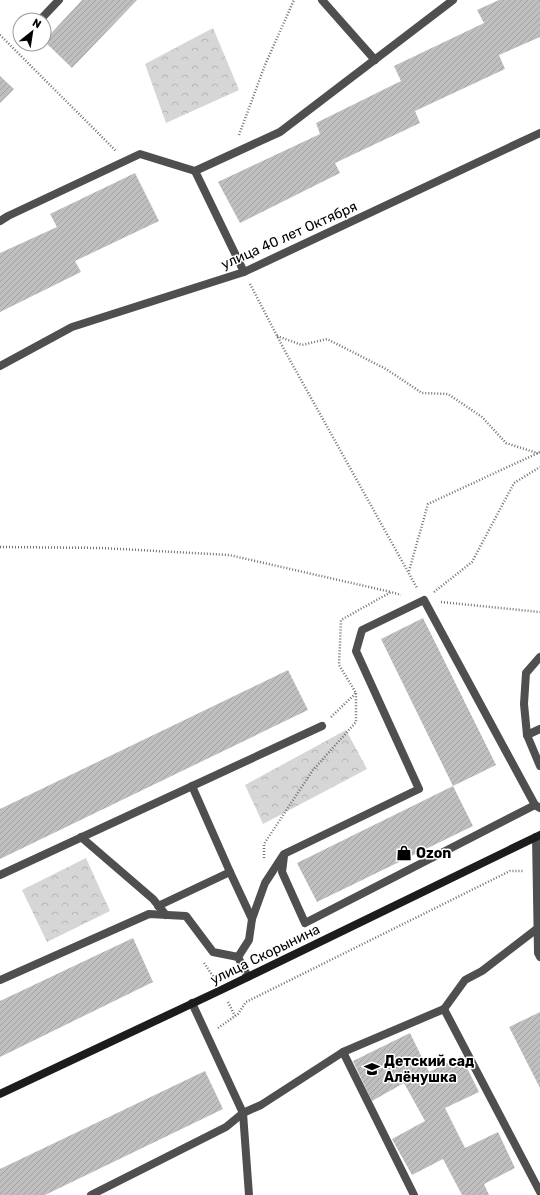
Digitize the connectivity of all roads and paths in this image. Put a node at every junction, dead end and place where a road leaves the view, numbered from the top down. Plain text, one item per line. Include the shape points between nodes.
1 (59, 0) edge
2 (294, 0) edge
3 (322, 0) edge
4 (453, 0) edge
5 (48, 12) edge
6 (0, 35) edge
7 (375, 60) junction
8 (540, 133) edge
9 (231, 154) junction
10 (127, 161) junction
11 (195, 171) junction
12 (0, 221) edge
13 (244, 272) junction
14 (277, 336) junction
15 (0, 366) edge
16 (539, 453) edge
17 (540, 467) edge
18 (0, 547) edge
19 (408, 572) junction
20 (390, 592) dead end
21 (424, 600) junction
22 (540, 612) edge
23 (540, 656) edge
24 (365, 672) junction
25 (356, 693) junction
26 (322, 726) joint
27 (540, 729) edge
28 (527, 735) junction
29 (540, 766) edge
30 (192, 786) junction
31 (538, 806) edge
32 (538, 836) edge
33 (81, 837) junction
34 (284, 854) junction
35 (537, 871) junction
36 (230, 872) junction
37 (0, 875) edge
38 (265, 883) junction
39 (158, 906) junction
40 (166, 915) junction
41 (252, 919) junction
42 (538, 928) junction
43 (238, 957) junction
44 (540, 957) edge
45 (248, 977) junction
46 (0, 980) edge
47 (192, 1003) junction
48 (444, 1009) junction
49 (204, 1029) junction
50 (343, 1052) junction
51 (0, 1094) edge
52 (243, 1113) junction
53 (540, 1192) edge
54 (91, 1195) edge
55 (249, 1195) edge
56 (414, 1195) edge

1 - 5 street
2 - 9 path via 265,65
3 - 7 street
4 - 7 street
6 - 10 path
7 - 9 street via 280,132
8 - 13 street, улица 40 лет Октября
9 - 11 street
10 - 11 street via 140,154
10 - 12 street
11 - 13 street
13 - 14 path
13 - 15 street, улица 40 лет Октября via 72,327
14 - 16 path via 302,345 327,339 386,369 422,393 448,394 482,417 506,443
14 - 19 path
16 - 19 path via 428,504
17 - 21 path via 514,483 472,562
18 - 20 path via 102,548 229,554
19 - 21 path
21 - 22 path
21 - 24 street via 362,630 356,651
21 - 31 street
23 - 28 street via 526,673 524,704
24 - 25 path
24 - 34 street via 420,789
25 - 26 path
25 - 38 path via 356,722 313,770 264,844
26 - 30 street
27 - 28 street
28 - 29 street
30 - 33 street
30 - 36 street
31 - 34 street via 305,923 282,872
32 - 35 street
32 - 45 street, улица Скорынина
33 - 37 street
33 - 39 street
34 - 38 street
35 - 42 street
35 - 49 path via 510,871 246,1002 238,1014 217,1030
36 - 39 street
36 - 41 street
38 - 41 street
39 - 40 street
40 - 43 street via 186,916 213,952
40 - 46 street via 149,914
41 - 43 street via 249,940
42 - 44 street
42 - 48 street via 482,971 465,980
43 - 45 street
45 - 47 street, улица Скорынина
47 - 49 street
47 - 51 street, улица Скорынина
48 - 50 street
48 - 53 street
49 - 52 street
50 - 52 street via 261,1105
50 - 56 street
52 - 54 street via 226,1128
52 - 55 street

